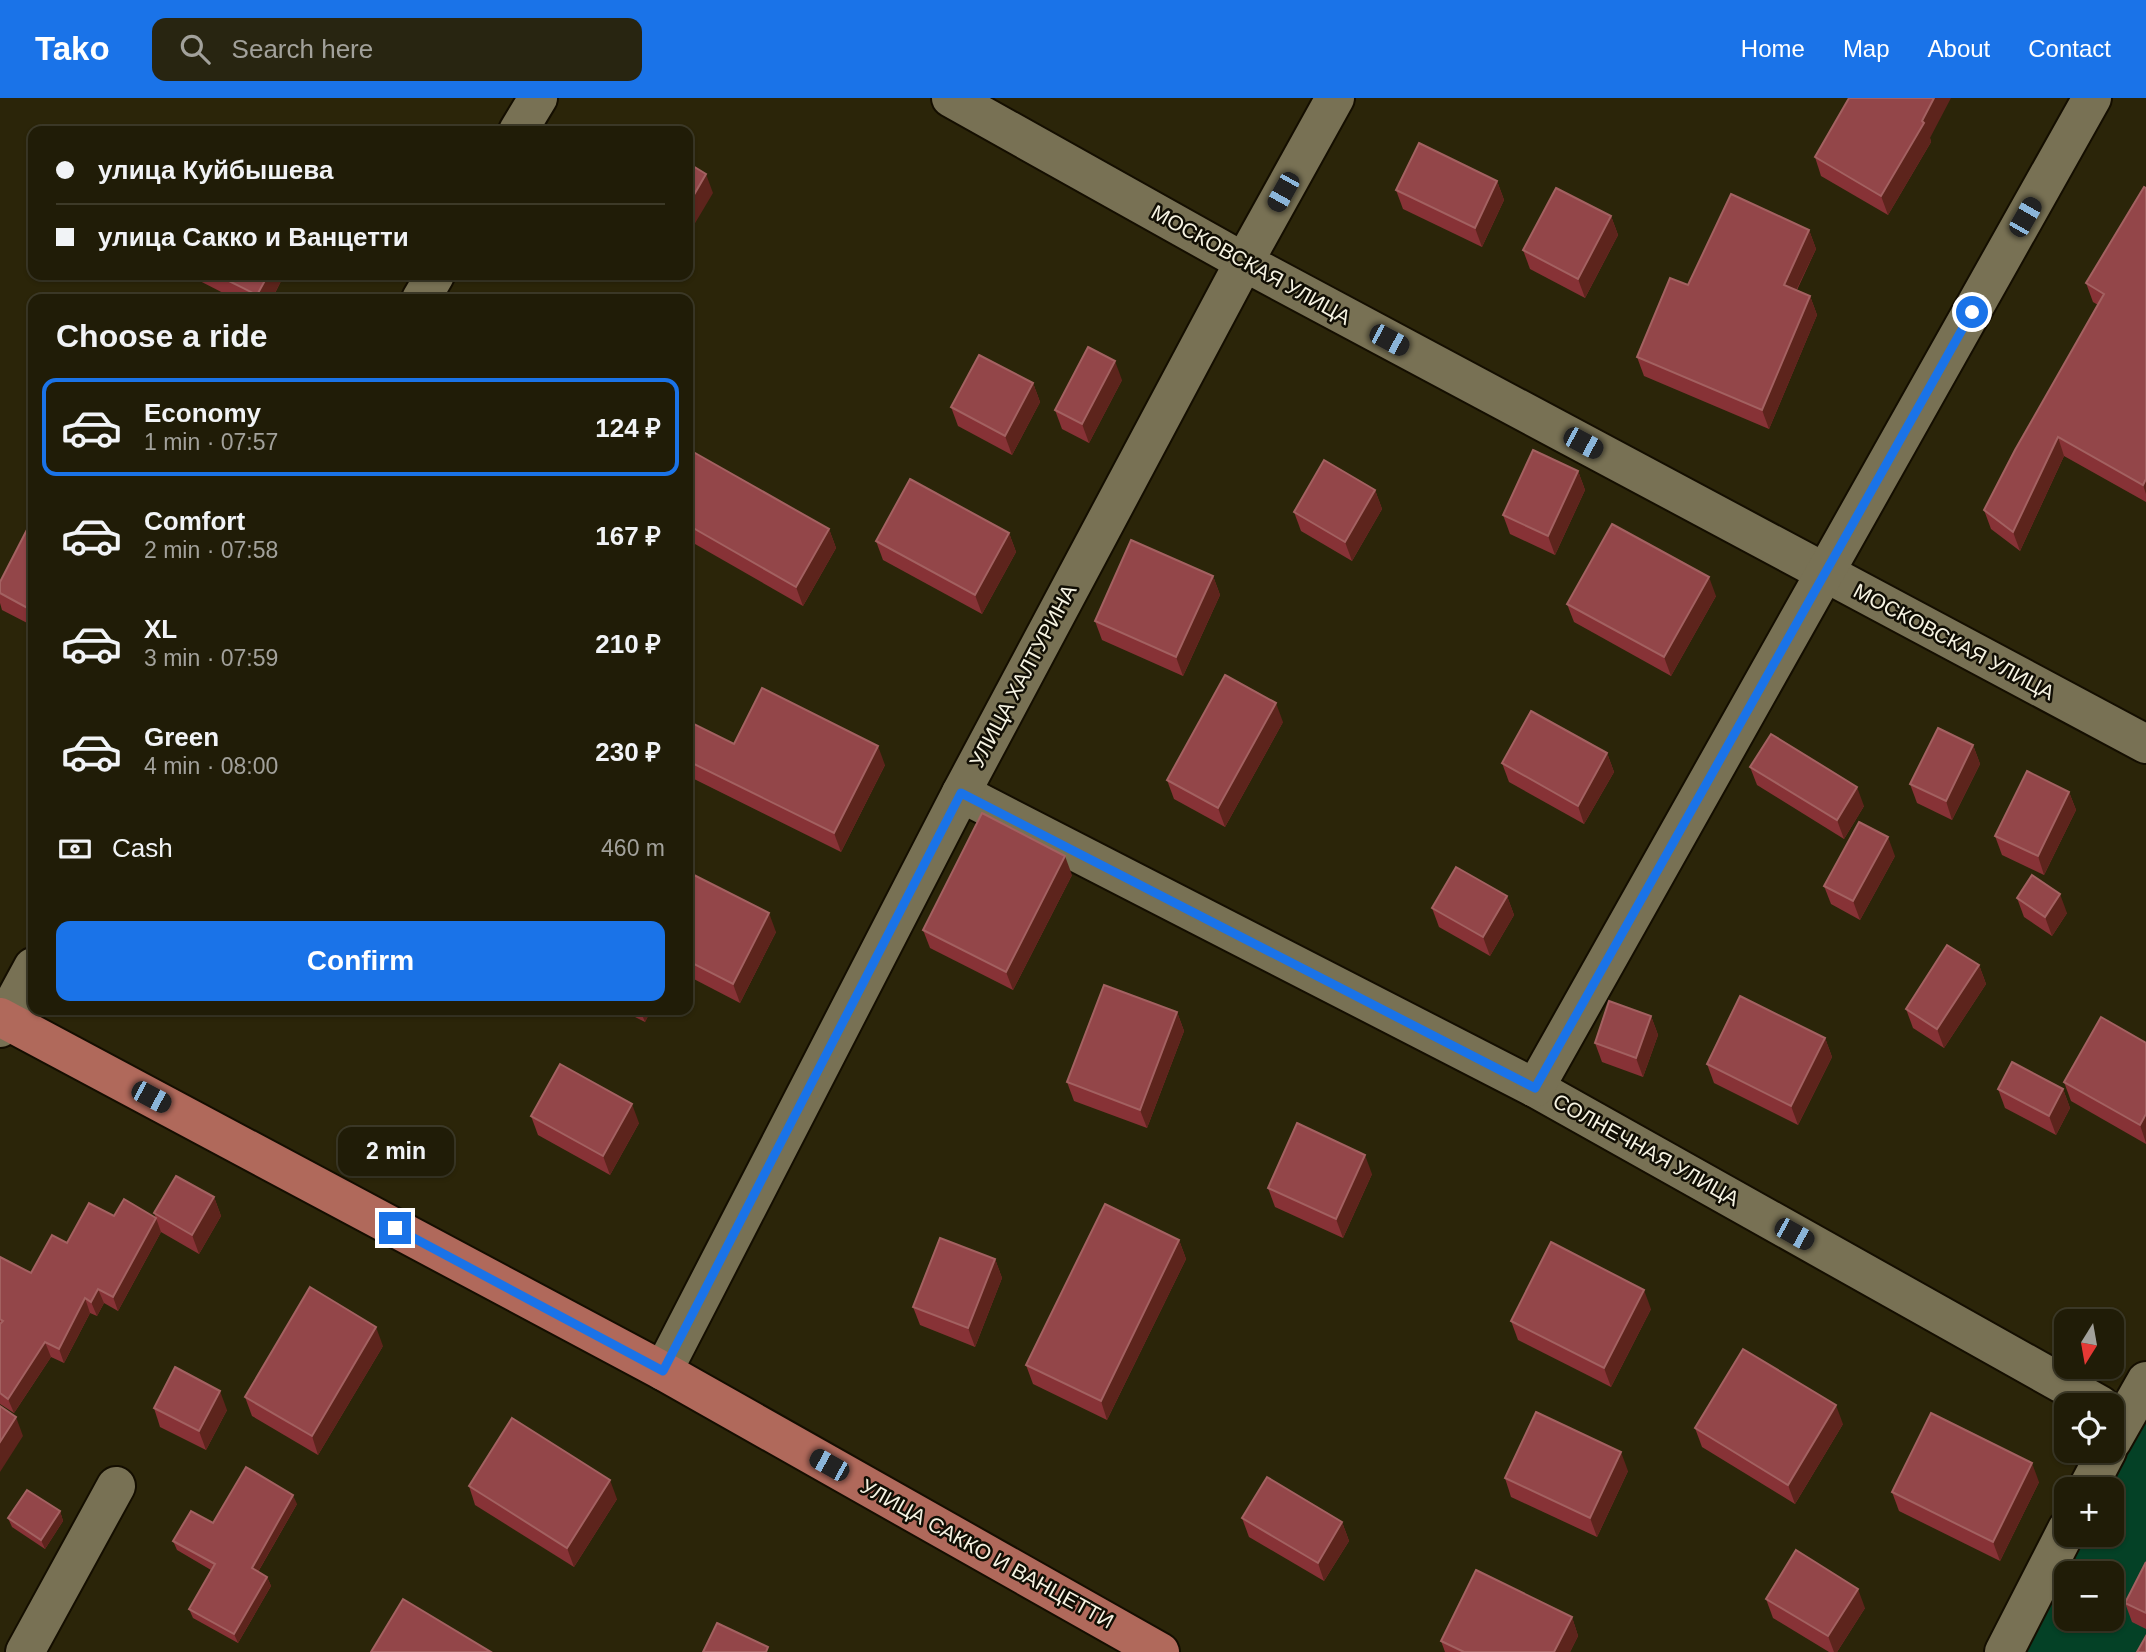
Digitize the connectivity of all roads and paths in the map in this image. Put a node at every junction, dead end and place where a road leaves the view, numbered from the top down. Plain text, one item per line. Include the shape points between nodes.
1 (538, 98) edge
2 (951, 98) edge
3 (1335, 98) edge
4 (2092, 98) edge
5 (521, 126) edge
6 (1244, 262) junction
7 (1825, 573) junction
8 (2146, 744) edge
9 (961, 793) junction
10 (28, 976) edge
11 (2, 1021) edge
12 (1535, 1088) junction
13 (663, 1371) junction
14 (2146, 1381) edge
15 (2055, 1393) edge
16 (2124, 1409) edge
17 (116, 1486) dead end
18 (2058, 1547) edge
19 (25, 1652) edge
20 (1160, 1652) edge
21 (2004, 1652) edge

1 - 5 street
2 - 6 street, МОСКОВСКАЯ УЛИЦА
3 - 6 street, УЛИЦА ХАЛТУРИНА
4 - 7 street
6 - 7 street, МОСКОВСКАЯ УЛИЦА
6 - 9 street, УЛИЦА ХАЛТУРИНА
7 - 8 street, МОСКОВСКАЯ УЛИЦА
7 - 12 street
9 - 12 street, СОЛНЕЧНАЯ УЛИЦА
9 - 13 street, УЛИЦА ХАЛТУРИНА
10 - 11 street
11 - 13 main road, УЛИЦА САККО И ВАНЦЕТТИ
12 - 15 street, СОЛНЕЧНАЯ УЛИЦА
13 - 20 main road, УЛИЦА САККО И ВАНЦЕТТИ
14 - 16 street
17 - 19 street
18 - 21 street

